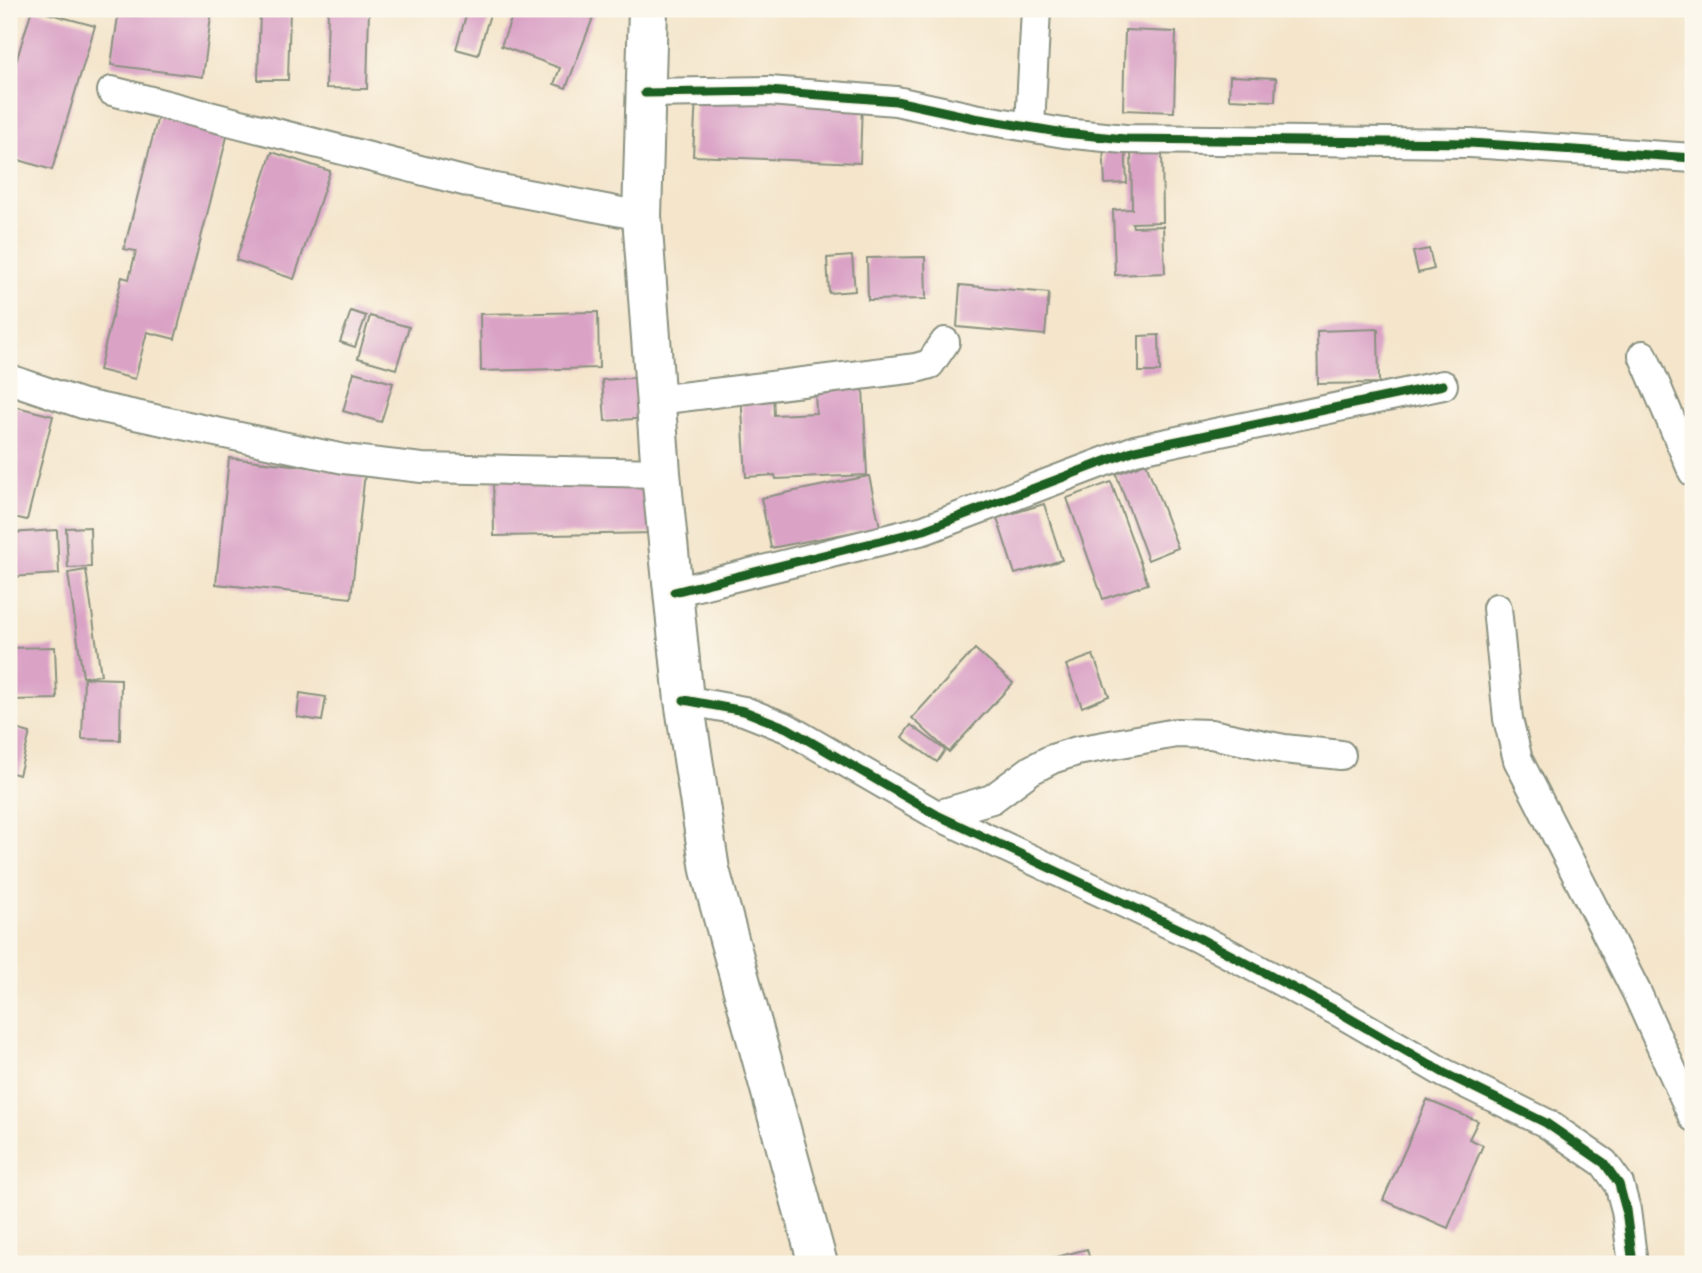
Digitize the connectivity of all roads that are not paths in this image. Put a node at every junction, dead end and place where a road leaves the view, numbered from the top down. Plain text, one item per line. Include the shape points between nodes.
1 (648, 9) edge
2 (1036, 9) edge
3 (112, 91) dead end
4 (645, 93) junction
5 (1030, 126) junction
6 (1693, 158) edge
7 (642, 216) junction
8 (945, 342) dead end
9 (1643, 355) dead end
10 (9, 379) edge
11 (1443, 385) dead end
12 (657, 400) junction
13 (1693, 472) edge
14 (661, 473) junction
15 (674, 592) junction
16 (1497, 608) dead end
17 (684, 700) junction
18 (1341, 755) dead end
19 (992, 799) junction
20 (937, 815) junction
21 (1006, 848) junction
22 (1693, 1117) edge
23 (818, 1264) edge
24 (1633, 1264) edge

1 - 4 main road
2 - 5 street
3 - 7 street via 475,184
4 - 5 street via 769,91 896,101
4 - 7 main road
5 - 6 street via 1125,139 1470,143
7 - 12 main road
8 - 12 street via 930,363 916,368
9 - 13 street
10 - 14 street via 83,404 344,459 422,468
11 - 15 street via 1136,450 924,530
12 - 14 main road
14 - 15 main road
15 - 17 main road
16 - 22 street via 1508,719 1518,760 1637,993
17 - 20 street via 744,711 787,728
17 - 23 main road via 710,870
18 - 19 street via 1211,734 1176,733 1052,759
19 - 20 street
19 - 21 street
20 - 21 street
21 - 24 street via 1199,938 1444,1073 1546,1123 1604,1163 1619,1184

